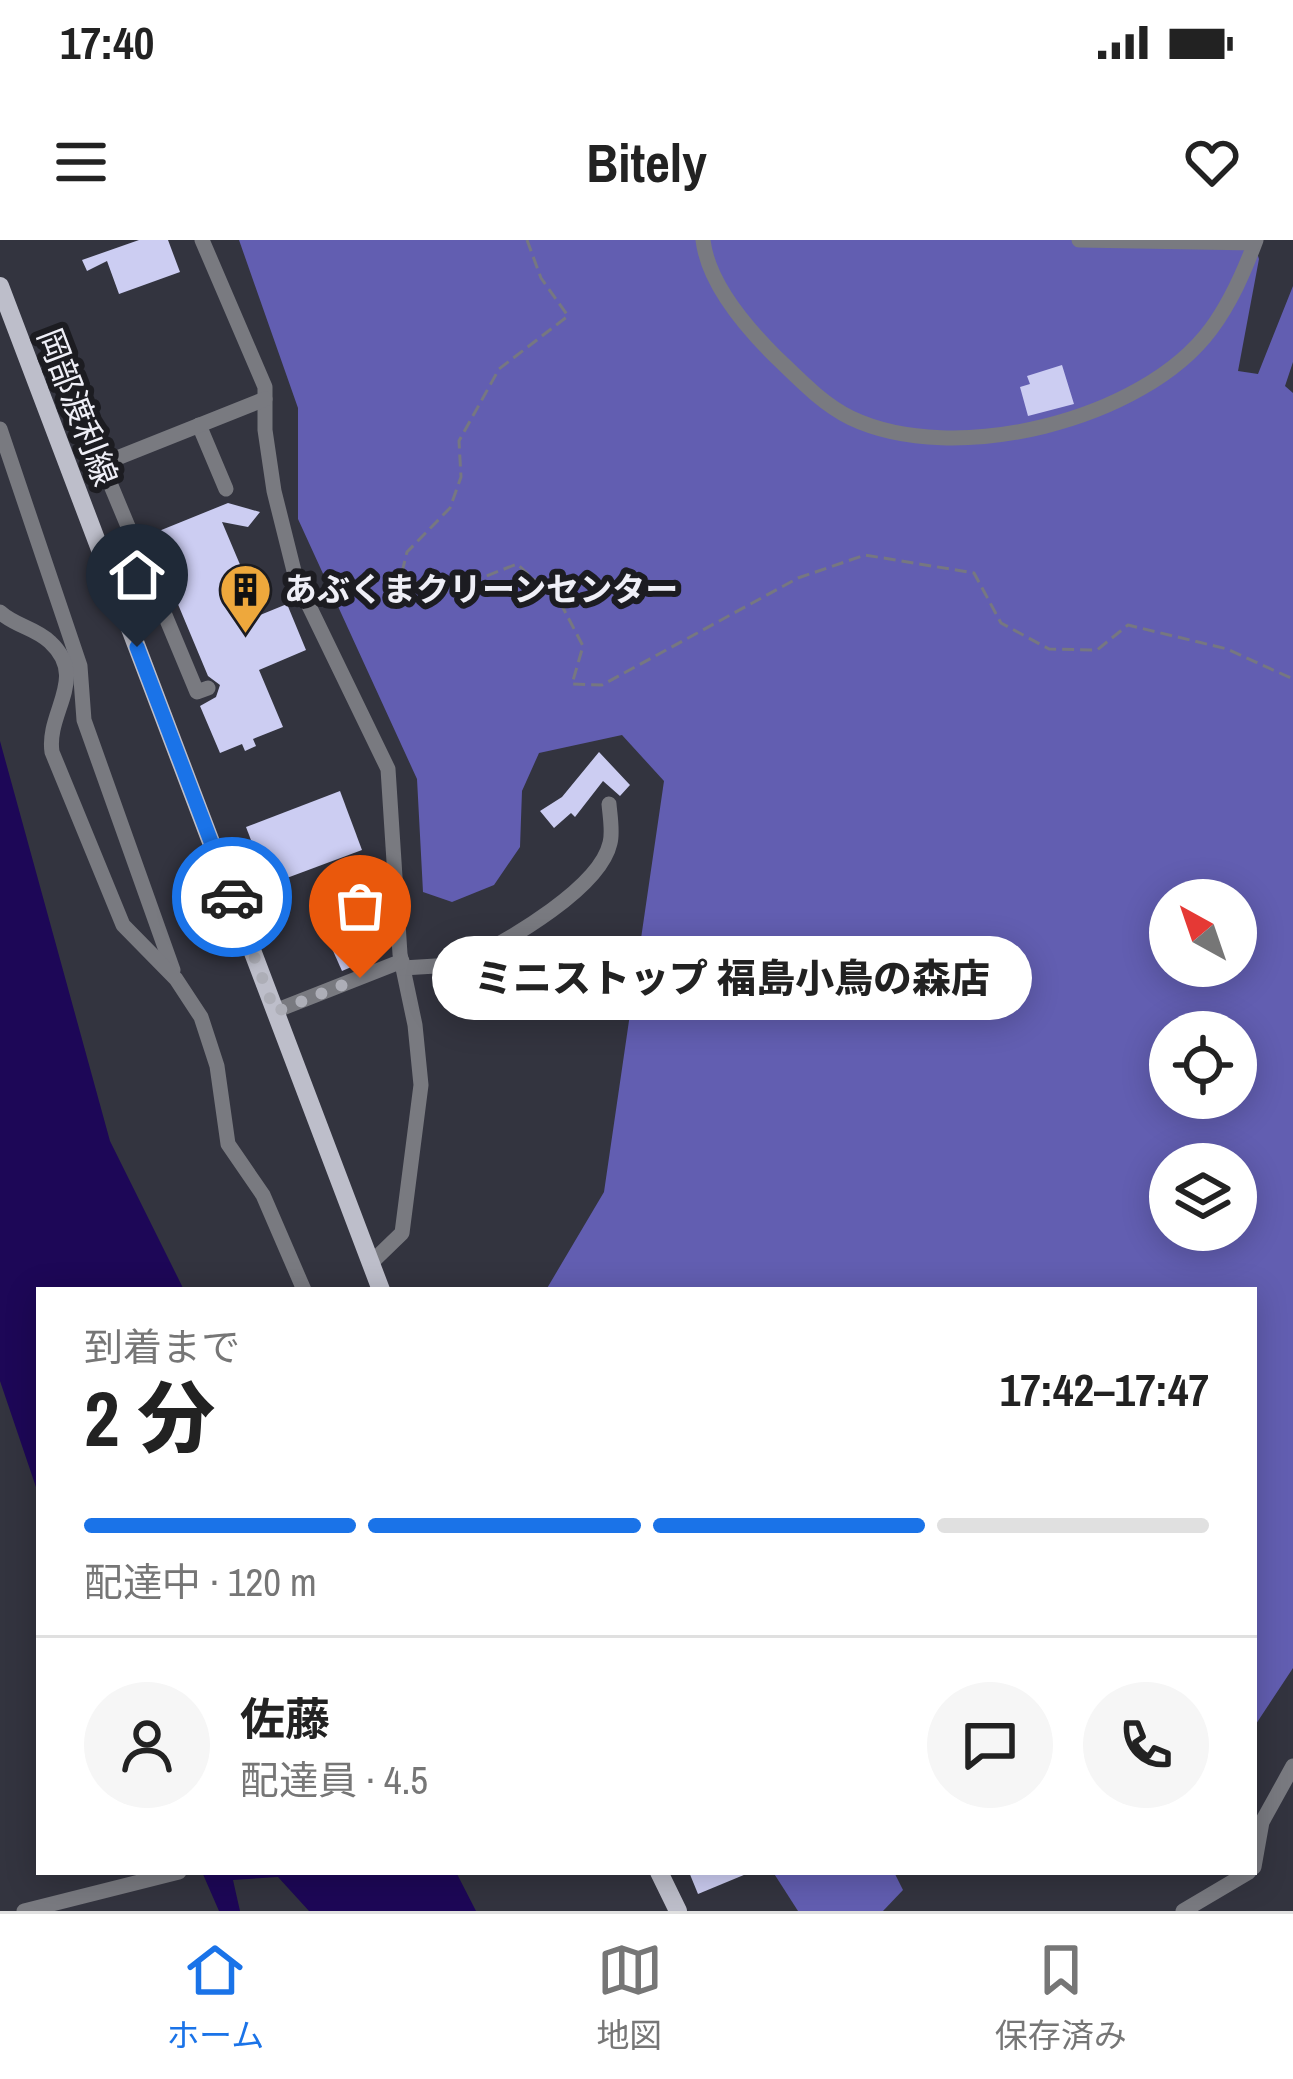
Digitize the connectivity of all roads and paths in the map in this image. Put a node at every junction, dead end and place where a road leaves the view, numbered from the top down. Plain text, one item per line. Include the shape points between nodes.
1 (202, 240) edge
2 (527, 240) edge
3 (703, 240) edge
4 (1079, 240) edge
5 (1255, 242) edge
6 (0, 286) edge
7 (266, 399) junction
8 (200, 425) junction
9 (0, 429) edge
10 (226, 489) dead end
11 (0, 612) edge
12 (1293, 680) edge
13 (208, 688) dead end
14 (609, 804) dead end
15 (403, 965) junction
16 (176, 979) junction
17 (275, 1012) junction
18 (371, 1263) junction
19 (301, 1287) edge
20 (381, 1287) edge
21 (1293, 1766) edge
22 (1257, 1846) edge
23 (166, 1875) edge
24 (660, 1875) edge
25 (1244, 1875) edge
26 (24, 1911) edge
27 (678, 1911) edge
28 (1183, 1911) edge

1 - 7 street
2 - 12 path via 568,316 499,369 459,441 461,477 450,508 407,552 402,572 435,596 517,564 561,604 584,646 572,684 602,685 798,578 865,555 974,573 1000,623 1049,649 1097,650 1128,625 1227,649
3 - 5 street via 748,330 820,399 888,431 973,436 1081,417 1176,365 1209,332
4 - 5 street
6 - 17 main road, 岡部渡利線
7 - 8 street
7 - 15 street via 274,491 296,579 388,769
8 - 10 street
8 - 13 street via 102,464 197,692
9 - 16 street via 80,666 84,720
11 - 16 street via 59,651 69,685 52,752 123,926
14 - 15 street via 611,842 579,887 471,959
15 - 17 street
15 - 18 street via 422,1085 415,1153 402,1233
16 - 19 street via 208,1035 228,1144 263,1195
17 - 18 main road, 岡部渡利線
18 - 20 main road, 岡部渡利線
21 - 22 street
23 - 26 street
24 - 27 main road
25 - 28 street

